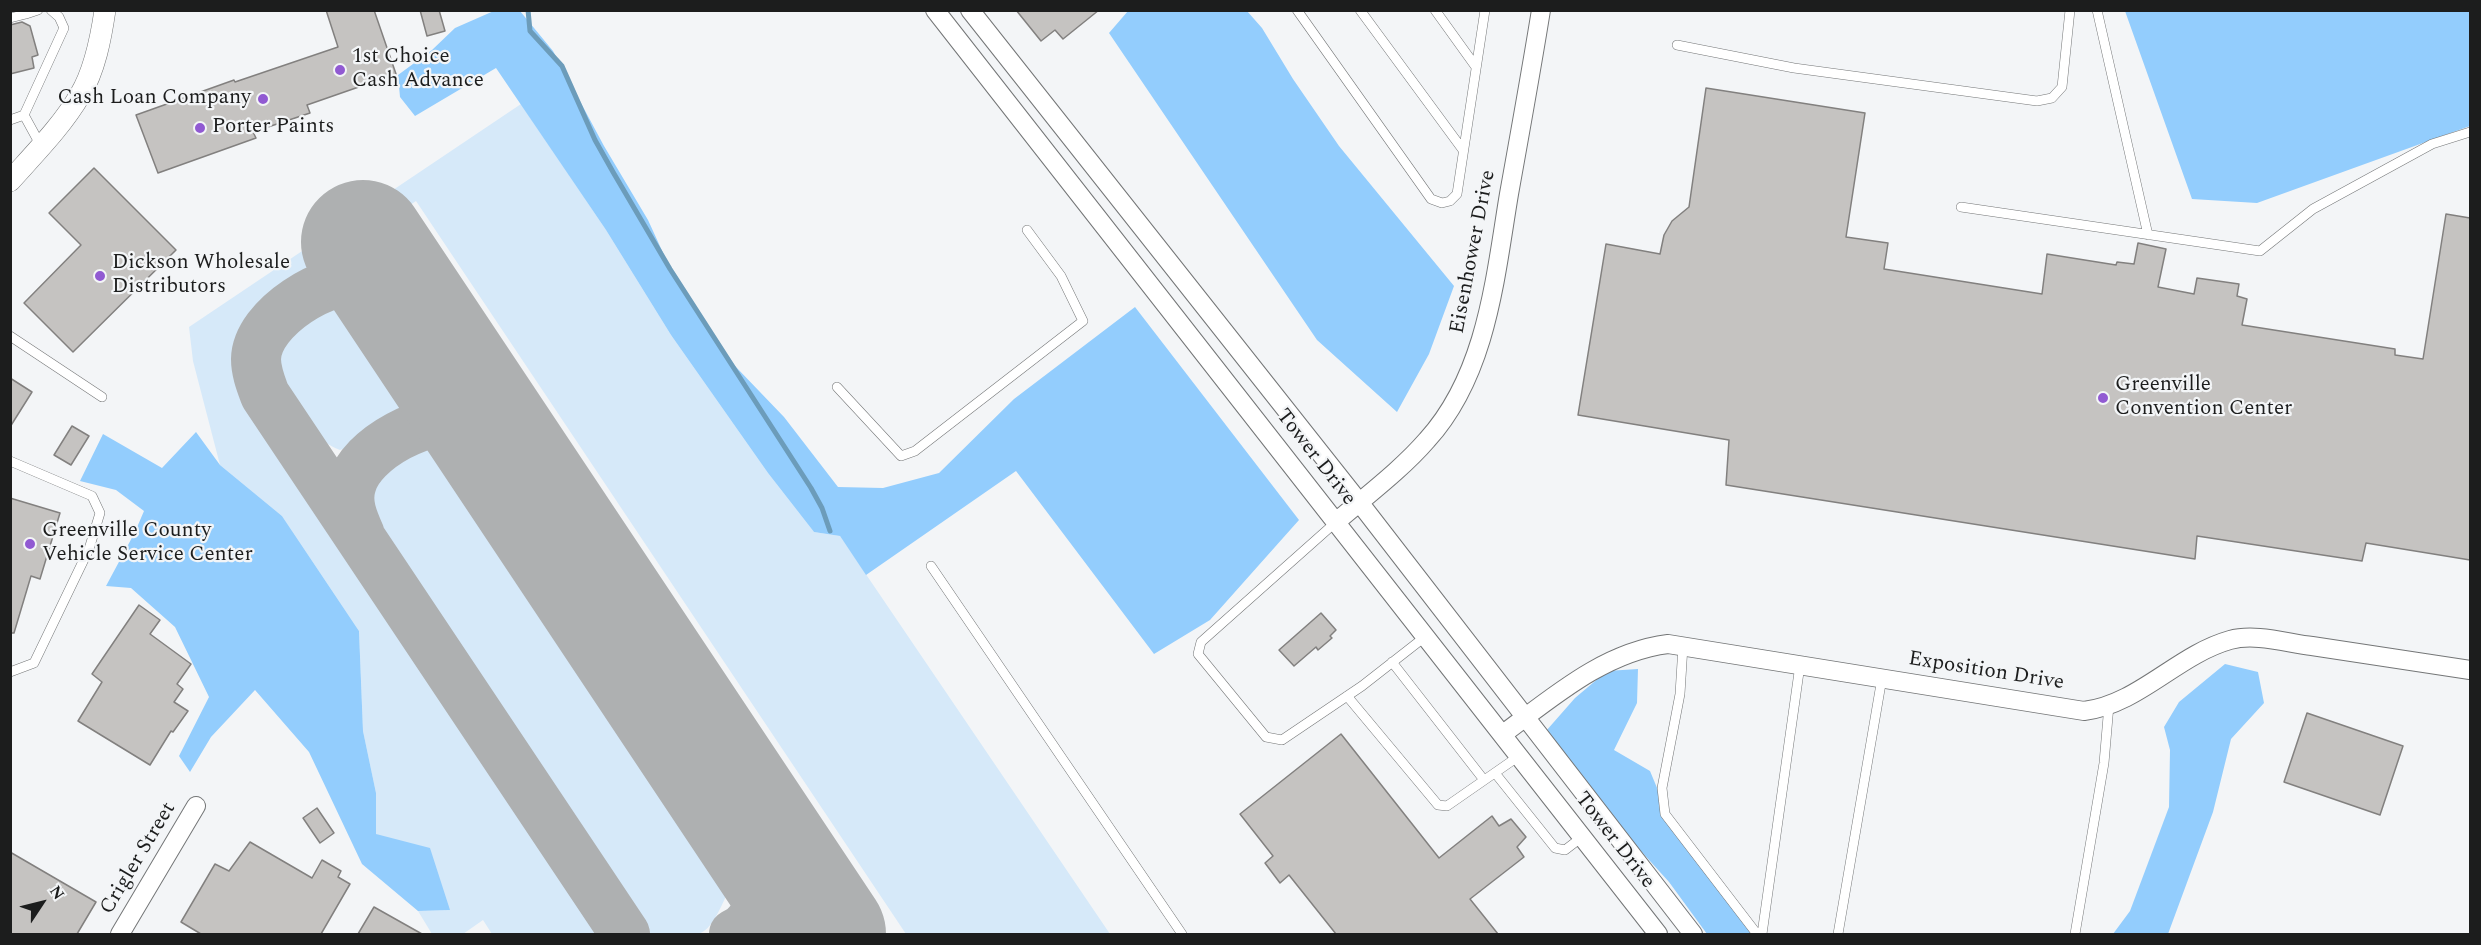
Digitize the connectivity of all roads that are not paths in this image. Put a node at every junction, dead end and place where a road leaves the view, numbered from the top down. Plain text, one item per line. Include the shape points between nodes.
1 (38, 10) edge
2 (51, 10) edge
3 (105, 10) edge
4 (935, 10) edge
5 (970, 10) edge
6 (1297, 10) edge
7 (1360, 10) edge
8 (1435, 10) edge
9 (1485, 10) edge
10 (1541, 10) edge
11 (2070, 10) edge
12 (2097, 10) edge
13 (26, 12) edge
14 (10, 18) edge
15 (1677, 45) dead end
16 (1476, 66) junction
17 (24, 115) junction
18 (10, 120) edge
19 (2470, 132) edge
20 (41, 146) junction
21 (1463, 150) junction
22 (10, 181) edge
23 (1961, 207) dead end
24 (1027, 230) dead end
25 (2148, 235) junction
26 (10, 336) edge
27 (837, 387) dead end
28 (102, 397) dead end
29 (10, 461) edge
30 (1359, 502) junction
31 (1336, 522) junction
32 (931, 566) dead end
33 (1426, 636) junction
34 (1683, 646) junction
35 (1392, 662) junction
36 (1800, 665) junction
37 (2470, 670) edge
38 (10, 672) edge
39 (1882, 678) junction
40 (1347, 696) junction
41 (2109, 705) junction
42 (1526, 717) junction
43 (1503, 734) junction
44 (1519, 756) junction
45 (1495, 773) junction
46 (1484, 780) junction
47 (196, 806) dead end
48 (1582, 837) junction
49 (120, 934) edge
50 (1182, 934) edge
51 (1658, 934) edge
52 (1693, 934) edge
53 (1757, 934) edge
54 (1762, 934) edge
55 (1838, 934) edge
56 (2076, 934) edge

1 - 13 lane
2 - 17 lane via 64,28
3 - 20 street via 101,36 81,94
4 - 31 street, Tower Drive
5 - 30 street, Tower Drive
6 - 21 lane via 1431,199 1442,203 1457,194
7 - 21 lane
8 - 16 lane
9 - 16 lane
10 - 30 street, Eisenhower Drive via 1493,288 1474,361 1428,440
11 - 15 lane via 2062,87 2052,98 2037,102 1794,68
12 - 25 lane
13 - 14 lane
16 - 21 lane
17 - 18 lane
17 - 20 lane
19 - 25 lane via 2432,144 2313,209 2260,251
20 - 22 street
23 - 25 lane
24 - 27 lane via 1061,276 1083,321 915,451 901,456
26 - 28 lane
29 - 38 lane via 92,496 100,513 89,549 33,663
30 - 31 street, Eisenhower Drive
30 - 42 street, Tower Drive
31 - 33 street, Tower Drive
31 - 40 lane via 1201,642 1198,654 1266,737 1282,740
32 - 50 lane
33 - 35 lane
33 - 43 street, Tower Drive
34 - 36 street, Exposition Drive
34 - 42 street, Exposition Drive via 1642,648 1613,659
34 - 53 lane via 1680,694 1662,788 1665,814
35 - 40 lane
35 - 46 lane
36 - 39 street, Exposition Drive
36 - 54 lane
37 - 41 street, Exposition Drive via 2269,640 2233,639 2184,661
39 - 41 street, Exposition Drive via 2084,711
39 - 55 lane
40 - 46 lane via 1438,805 1447,806
41 - 56 lane via 2104,763
42 - 43 street, Exposition Drive
42 - 52 street, Tower Drive
43 - 44 street, Tower Drive
44 - 45 lane
44 - 48 street, Tower Drive
45 - 46 lane
45 - 48 lane via 1555,848 1565,850
47 - 49 street, Crigler Street
48 - 51 street, Tower Drive

